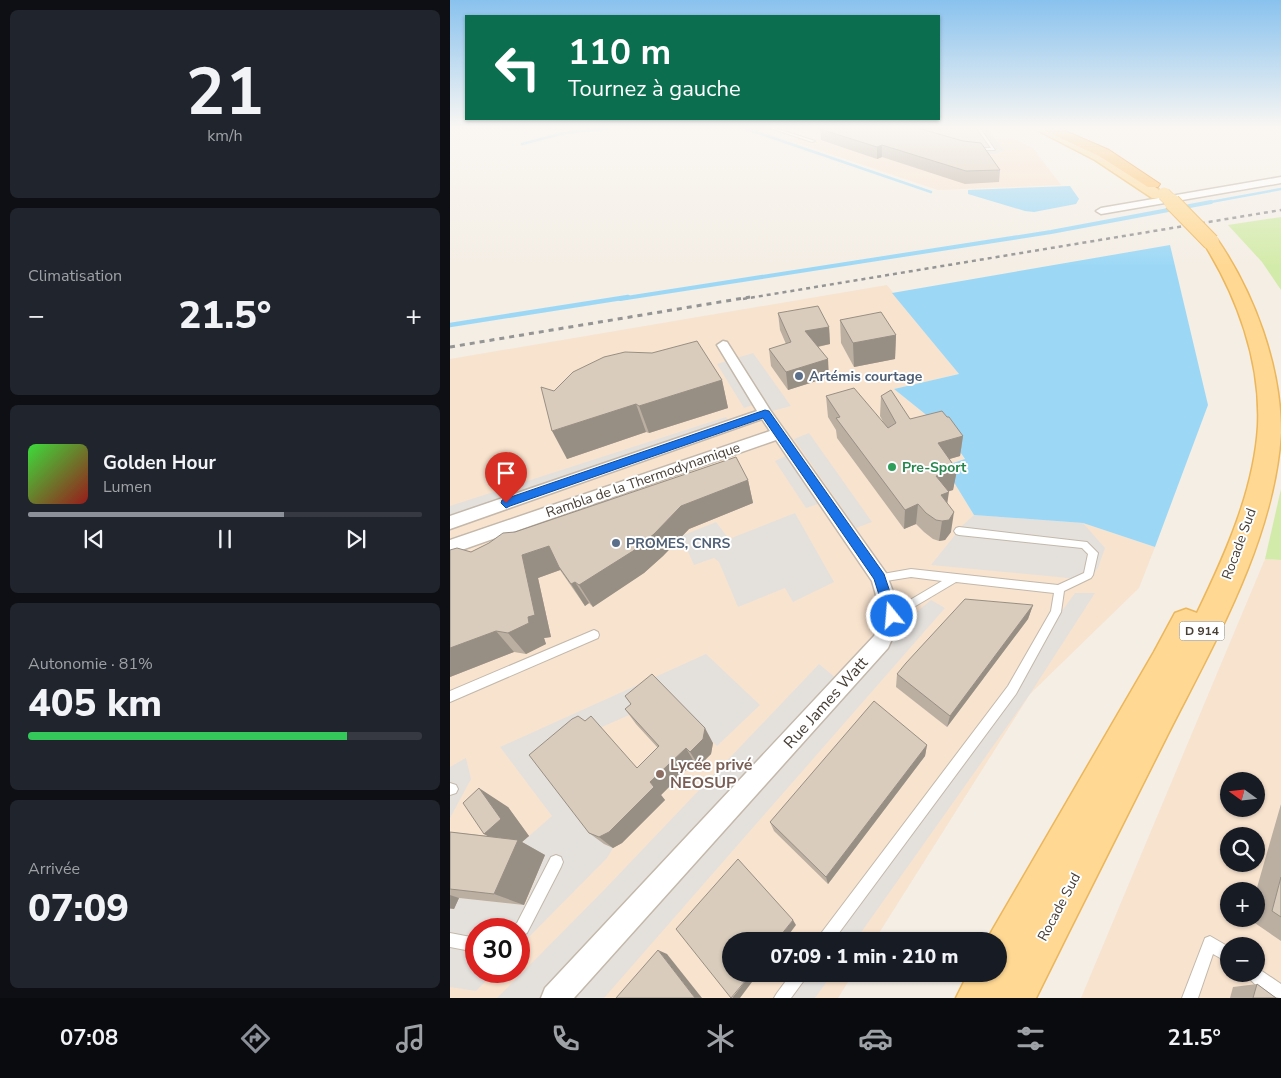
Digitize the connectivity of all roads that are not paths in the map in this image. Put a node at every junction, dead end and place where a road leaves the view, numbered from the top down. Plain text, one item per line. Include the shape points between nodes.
1 (1129, 174) edge
2 (1133, 174) edge
3 (1138, 174) edge
4 (1281, 180) edge
5 (1158, 191) junction
6 (1101, 211) dead end
7 (1206, 242) junction
8 (722, 345) dead end
9 (765, 413) junction
10 (780, 433) junction
11 (450, 523) edge
12 (959, 531) dead end
13 (450, 547) edge
14 (880, 578) junction
15 (955, 578) junction
16 (1059, 589) junction
17 (892, 616) junction
18 (594, 635) dead end
19 (450, 697) edge
20 (556, 862) dead end
21 (527, 918) edge
22 (831, 932) edge
23 (450, 940) edge
24 (465, 943) edge
25 (1007, 948) edge
26 (1220, 949) edge
27 (794, 982) edge
28 (988, 982) edge
29 (1265, 982) edge
30 (1281, 993) edge
31 (555, 998) edge
32 (782, 998) edge
33 (979, 998) edge
34 (1012, 998) edge
35 (1190, 998) edge

1 - 5 main road, Rocade Sud / D 914
2 - 5 highway, D 914
3 - 5 main road, Rocade Sud / D 914
4 - 6 street
5 - 7 main road, Rocade Sud / D 914
7 - 25 main road, Rocade Sud / D 914 via 1243,318 1251,356 1256,391 1255,427 1247,472 1222,549 1166,663
7 - 34 main road, Rocade Sud / D 914 via 1238,286 1252,320 1262,358 1268,393 1269,432 1262,478 1237,559
8 - 9 street
9 - 10 street
9 - 11 street, Rambla de la Thermodynamique
10 - 13 street, Rambla de la Thermodynamique
10 - 14 street
12 - 16 lane via 1084,545 1093,553 1088,574
14 - 15 lane via 911,573
14 - 17 street
15 - 16 lane
15 - 17 lane
16 - 22 lane via 1056,612 1012,690
17 - 31 street, Rue James Watt via 881,642
18 - 19 lane
20 - 21 lane
23 - 24 lane
26 - 35 lane via 1210,942
27 - 32 lane
28 - 33 main road
29 - 30 lane

